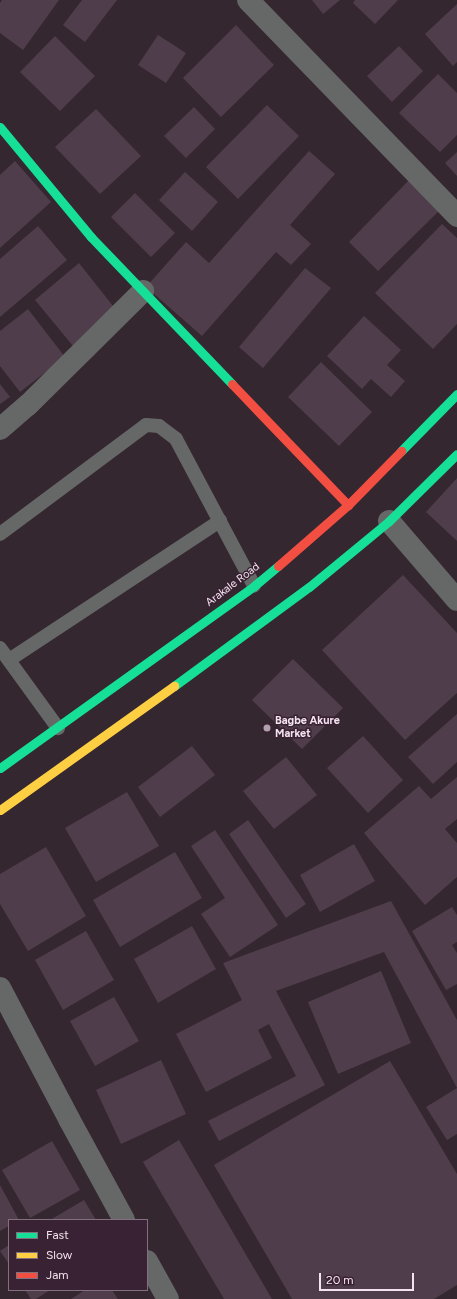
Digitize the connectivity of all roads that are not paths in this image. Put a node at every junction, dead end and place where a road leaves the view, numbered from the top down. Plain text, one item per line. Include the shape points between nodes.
1 (248, 0) edge
2 (0, 128) edge
3 (457, 216) edge
4 (143, 291) junction
5 (457, 394) edge
6 (0, 429) edge
7 (457, 454) edge
8 (348, 505) junction
9 (220, 521) junction
10 (389, 521) junction
11 (0, 534) edge
12 (254, 586) junction
13 (457, 600) edge
14 (0, 648) edge
15 (9, 660) junction
16 (58, 728) junction
17 (0, 768) edge
18 (0, 810) edge
19 (0, 988) edge
20 (123, 1219) edge
21 (148, 1263) edge
22 (168, 1299) edge

1 - 3 street
2 - 4 main road via 91,237
4 - 6 street via 28,405
4 - 8 main road
5 - 8 main road, Arakale Road
7 - 10 main road
8 - 12 main road, Arakale Road
9 - 11 lane via 176,439 159,426 146,424
9 - 12 lane
9 - 15 lane
10 - 13 street
10 - 18 main road via 309,587 233,644
12 - 16 main road, Arakale Road
14 - 15 lane
15 - 16 lane
16 - 17 main road, Arakale Road
19 - 20 street
21 - 22 street

